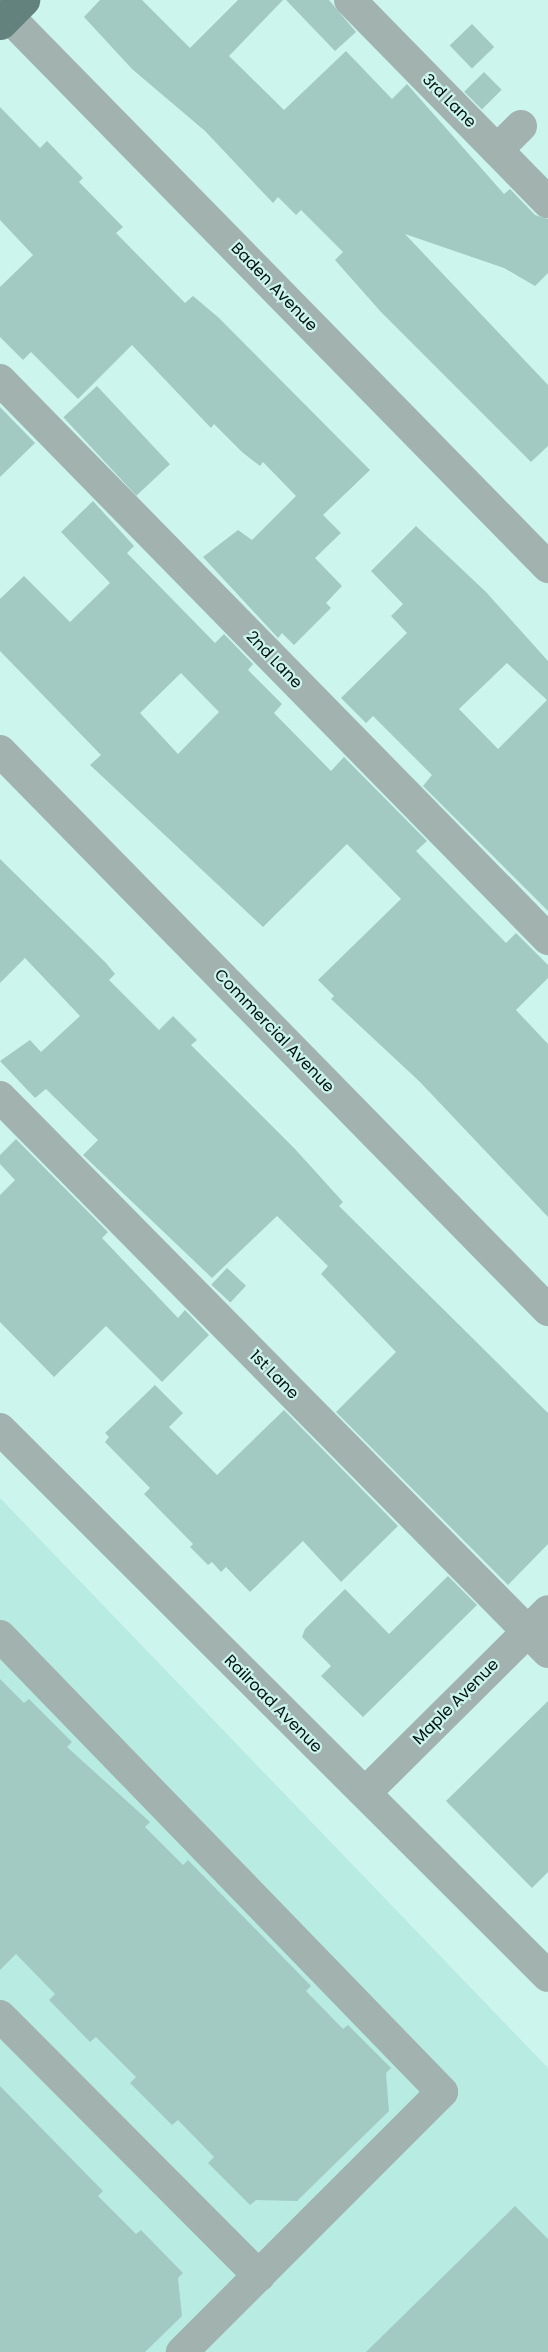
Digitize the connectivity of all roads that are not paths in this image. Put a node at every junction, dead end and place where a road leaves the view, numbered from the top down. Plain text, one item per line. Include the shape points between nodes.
1 (350, 0) edge
2 (8, 12) edge
3 (521, 126) dead end
4 (497, 150) junction
5 (548, 202) edge
6 (0, 380) edge
7 (548, 567) edge
8 (0, 751) edge
9 (548, 939) edge
10 (0, 1097) edge
11 (548, 1310) edge
12 (0, 1429) edge
13 (541, 1631) edge
14 (0, 1636) edge
15 (365, 1793) junction
16 (548, 1977) edge
17 (0, 2016) edge
18 (259, 2276) junction
19 (182, 2352) edge

1 - 4 street, 3rd Lane
2 - 7 street, Baden Avenue
3 - 4 street
4 - 5 street, 3rd Lane
6 - 9 street, 2nd Lane
8 - 11 street, Commercial Avenue
10 - 13 street, 1st Lane
12 - 15 street, Railroad Avenue
13 - 15 street, Maple Avenue
14 - 18 street via 442,2092
15 - 16 street, Railroad Avenue
17 - 18 street
18 - 19 street

